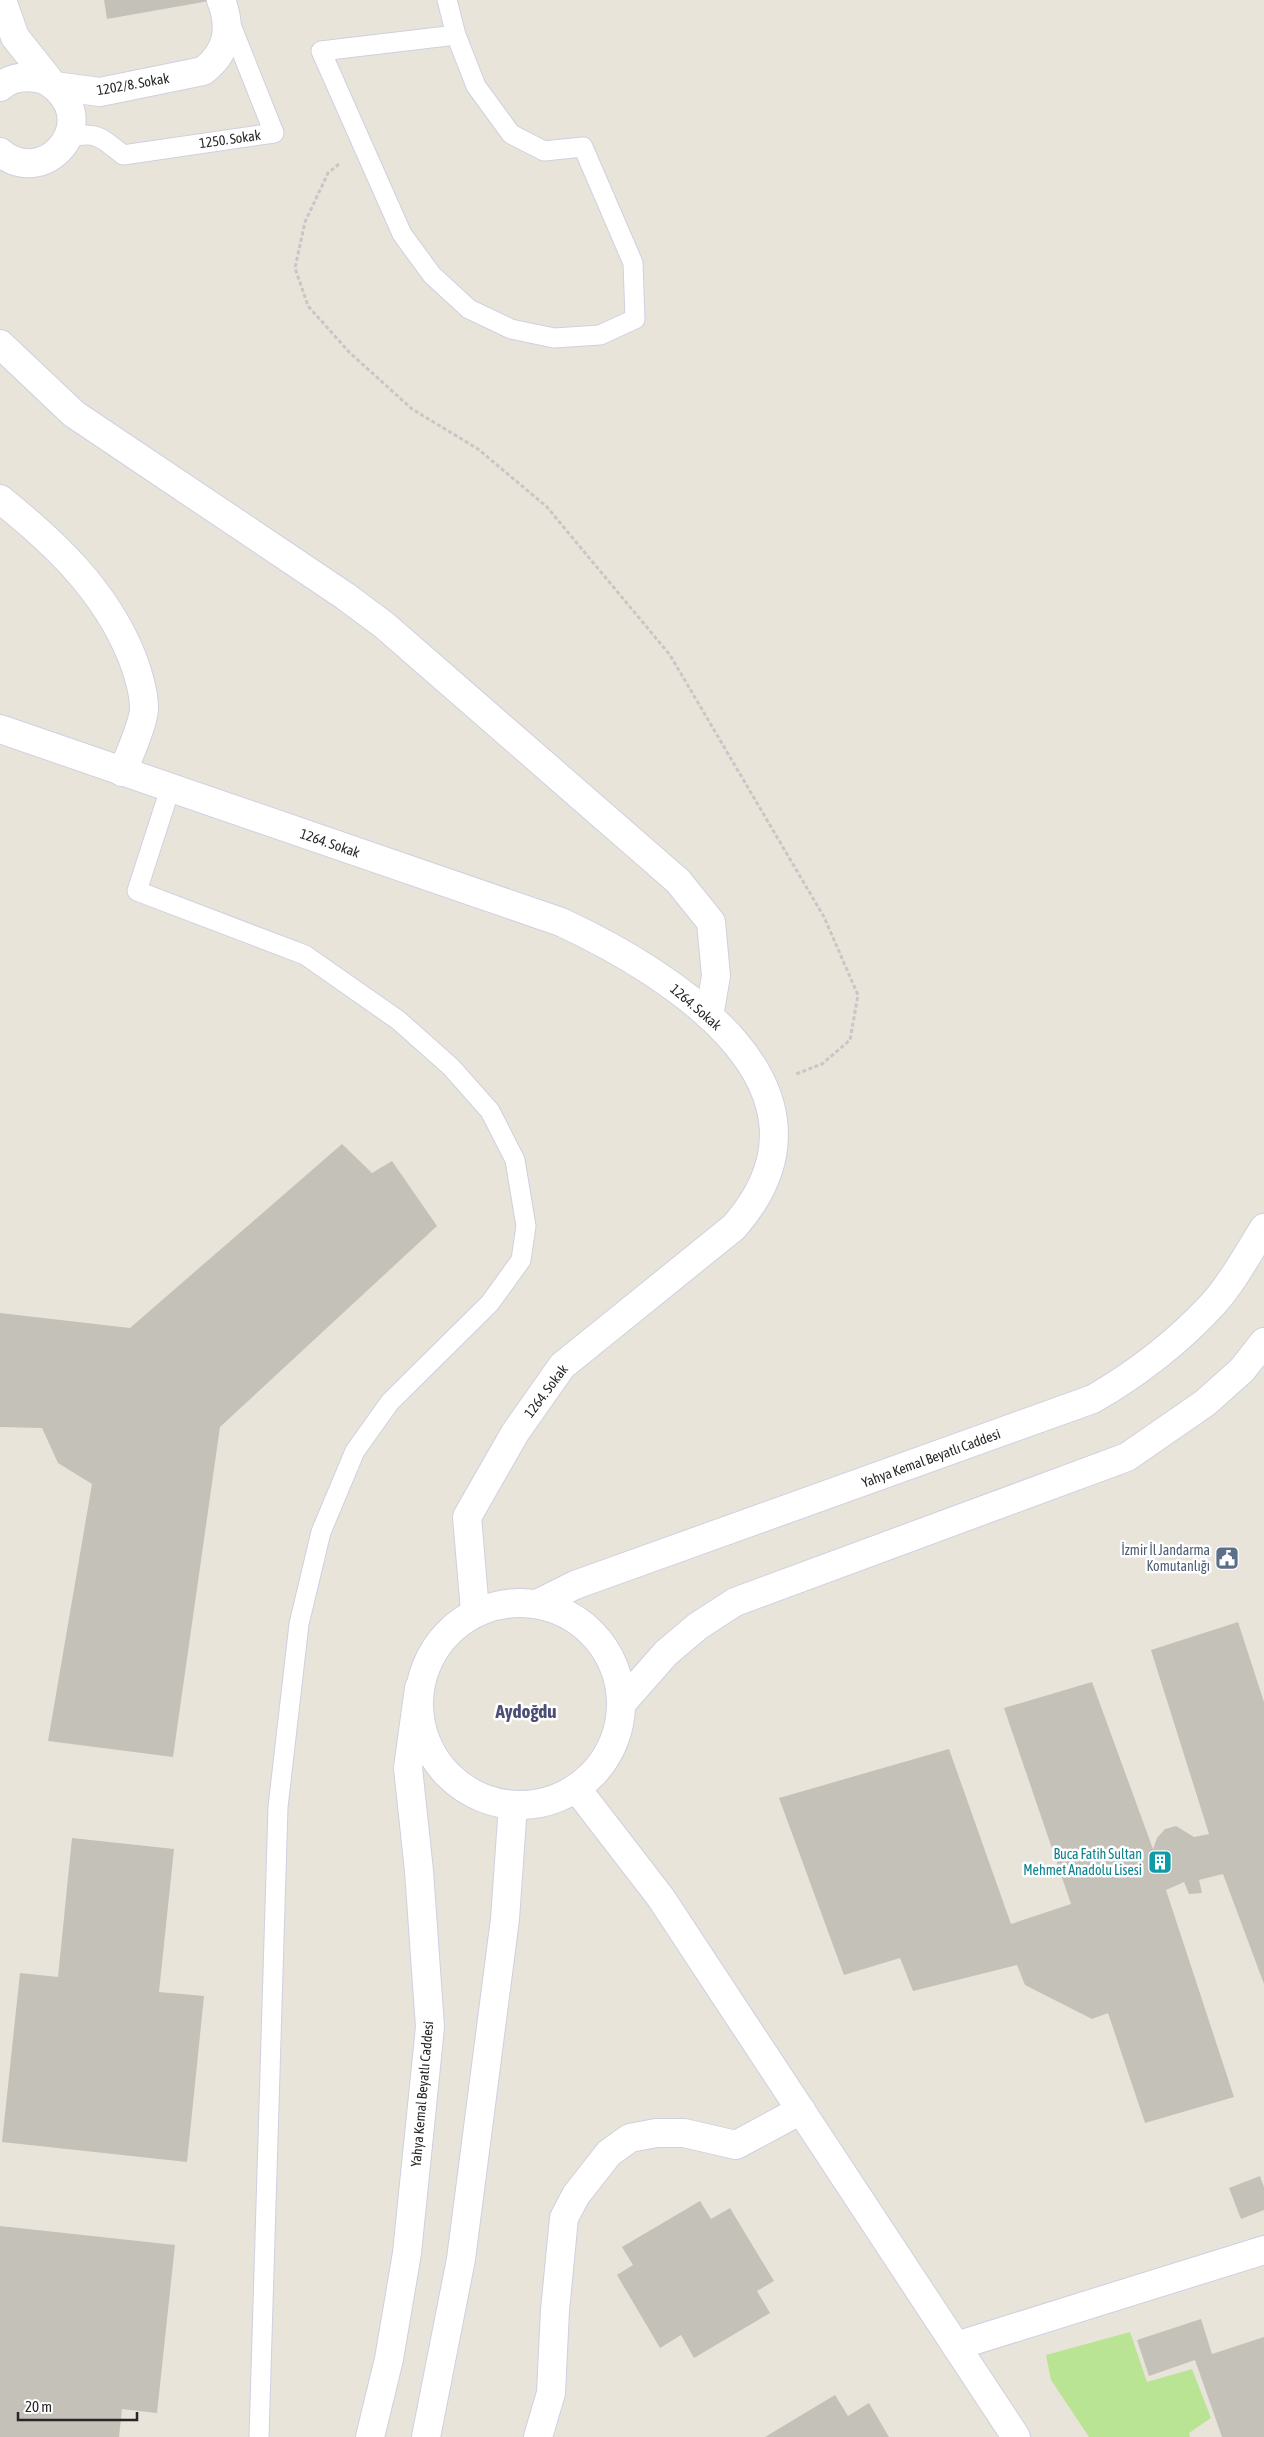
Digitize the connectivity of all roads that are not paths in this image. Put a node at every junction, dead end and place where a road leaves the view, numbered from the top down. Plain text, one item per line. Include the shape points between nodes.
1 (2, 0) edge
2 (447, 0) edge
3 (224, 8) edge
4 (456, 35) junction
5 (54, 86) junction
6 (0, 87) edge
7 (68, 138) junction
8 (0, 152) edge
9 (0, 344) edge
10 (0, 499) edge
11 (0, 729) edge
12 (122, 772) junction
13 (170, 789) junction
14 (709, 1016) junction
15 (1264, 1228) edge
16 (1264, 1342) edge
17 (539, 1603) junction
18 (476, 1611) junction
19 (419, 1688) junction
20 (622, 1703) junction
21 (578, 1789) junction
22 (513, 1805) junction
23 (801, 2110) junction
24 (1264, 2250) edge
25 (956, 2346) junction
26 (259, 2437) edge
27 (370, 2437) edge
28 (426, 2437) edge
29 (538, 2437) edge
30 (1016, 2437) edge

1 - 5 street via 15,37
2 - 4 lane
3 - 5 street, 1202/8. Sokak via 225,44 216,61 203,71 100,92
3 - 7 lane, 1250. Sokak via 274,133 123,155 102,138 85,133
4 - 4 lane via 321,52 402,234 432,275 469,309 511,329 554,338 600,335 635,319 633,263 583,147 544,151 511,134 476,86
5 - 6 street, 1202/8. Sokak via 28,76
5 - 7 street via 70,108 72,123
7 - 8 street via 55,154 35,163 20,163
9 - 14 street via 74,414 384,625 678,882 711,922 716,976
10 - 12 street via 72,562 112,614 126,644 142,687 145,710
11 - 12 street, 1264. Sokak
12 - 13 street, 1264. Sokak
13 - 14 street, 1264. Sokak via 561,922 638,961
13 - 26 lane via 137,891 306,955 398,1020 451,1067 490,1111 515,1160 526,1226 521,1260 490,1303 390,1402 355,1451 321,1532 299,1624 278,1807
14 - 18 street, 1264. Sokak via 754,1065 765,1086 775,1130 773,1157 765,1183 752,1207 734,1227 562,1366 515,1433 467,1517
15 - 17 street, Yahya Kemal Beyatlı Caddesi via 1214,1303 1174,1342 1132,1376 1093,1399 575,1586
16 - 20 street via 1242,1370 1205,1404 1127,1457 735,1602 698,1626 666,1653
17 - 18 street via 506,1603
17 - 20 street via 572,1616 599,1638 616,1669
18 - 19 street via 448,1631 429,1657
19 - 22 street via 420,1722 432,1753 452,1780 481,1797
19 - 27 street, Yahya Kemal Beyatlı Caddesi via 408,1768 430,2026 407,2253
20 - 21 street via 618,1736 602,1766
21 - 22 street via 547,1802
21 - 23 street via 661,1898
22 - 28 street via 505,1919 462,2259
23 - 25 street
23 - 29 street via 736,2145 684,2133 656,2133 630,2138 609,2153 593,2172 564,2218 551,2393
24 - 25 street
25 - 30 street

